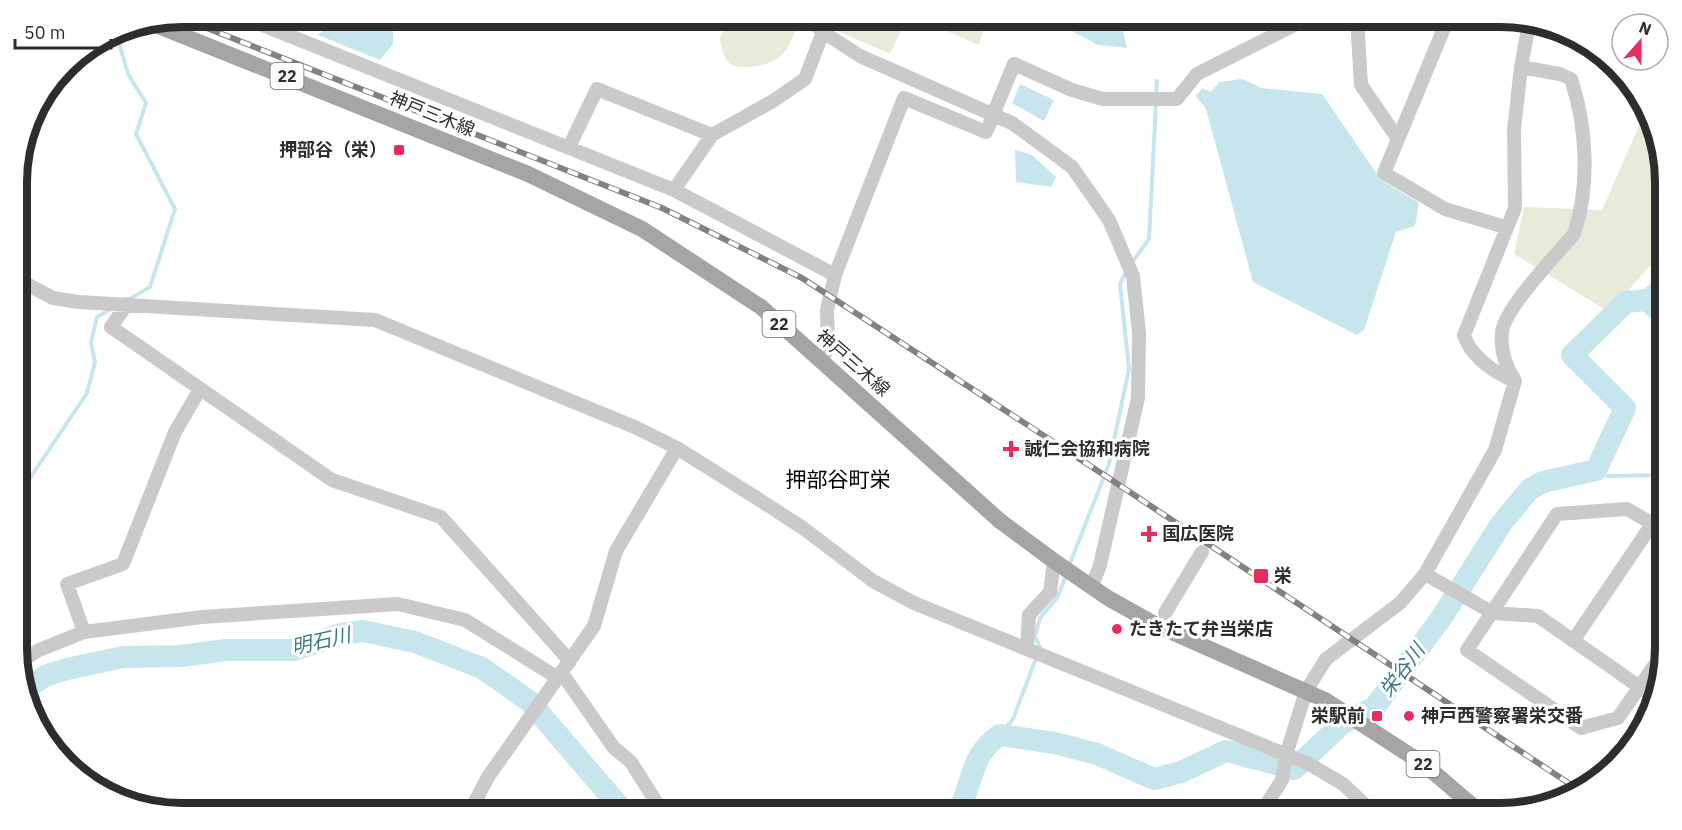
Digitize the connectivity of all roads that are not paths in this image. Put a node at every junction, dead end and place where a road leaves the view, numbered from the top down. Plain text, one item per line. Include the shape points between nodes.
1 (268, 27) edge
2 (818, 27) edge
3 (1290, 27) edge
4 (1362, 27) edge
5 (1444, 27) edge
6 (164, 28) edge
7 (1527, 30) edge
8 (823, 32) junction
9 (1521, 67) junction
10 (995, 112) junction
11 (712, 135) junction
12 (1398, 140) junction
13 (569, 147) junction
14 (674, 190) junction
15 (1505, 227) junction
16 (835, 275) junction
17 (27, 284) edge
18 (127, 304) junction
19 (821, 361) junction
20 (1515, 381) junction
21 (200, 389) junction
22 (677, 448) junction
23 (1655, 521) edge
24 (1653, 524) junction
25 (1202, 552) dead end
26 (1062, 566) junction
27 (1425, 574) junction
28 (1092, 586) junction
29 (1493, 613) junction
30 (1165, 614) dead end
31 (84, 632) junction
32 (1573, 641) junction
33 (1030, 650) junction
34 (27, 657) edge
35 (1654, 666) edge
36 (563, 670) junction
37 (1640, 687) junction
38 (1306, 691) junction
39 (1648, 693) edge
40 (1287, 762) junction
41 (474, 803) edge
42 (657, 803) edge
43 (1267, 803) edge
44 (1363, 803) edge
45 (1469, 803) edge

1 - 13 street
2 - 8 street
3 - 10 street via 1197,74 1177,99 1103,99 1014,64
4 - 12 street via 1361,85
5 - 12 street
6 - 19 main road, 神戸三木線 / 22 via 528,174 642,229 761,307
7 - 9 street
8 - 10 street via 860,56
8 - 11 street via 805,79
9 - 15 street via 1514,130 1515,208
9 - 20 street via 1560,74 1570,80 1580,106 1585,195 1574,234 1512,309 1502,331 1505,366
10 - 16 street via 986,132 904,98
10 - 28 street via 1072,167 1109,220 1133,276 1139,333 1138,398
11 - 13 street via 597,89
11 - 14 street
12 - 15 street via 1384,172 1445,209
13 - 14 street
14 - 16 street
15 - 20 street via 1464,335 1466,343 1485,364
16 - 19 street via 827,310 828,348
17 - 18 street via 52,298
18 - 21 street via 111,327
18 - 22 street via 375,320
19 - 26 main road, 神戸三木線 / 22 via 1000,521
20 - 27 street via 1495,450
21 - 31 street via 175,432 123,564 67,584
21 - 36 street via 332,480 441,517
22 - 33 street via 803,528 873,580 914,603
22 - 36 street via 616,551 594,626
23 - 24 street
24 - 29 street via 1627,509 1557,514
24 - 32 street
25 - 30 street
26 - 28 main road, 神戸三木線 / 22
26 - 33 street via 1050,592 1029,615
27 - 29 street
27 - 38 street via 1400,603 1326,659
28 - 38 main road, 神戸三木線 / 22 via 1158,626
29 - 32 street via 1538,616
29 - 37 street via 1467,651 1581,728 1618,718
31 - 34 street
31 - 36 street via 202,618 398,604 465,620
32 - 37 street
33 - 40 street
35 - 37 street
36 - 41 street via 488,777
36 - 42 street via 614,748 631,762
37 - 39 street
38 - 40 street
38 - 45 main road, 神戸三木線 / 22 via 1425,765
40 - 43 street via 1282,780
40 - 44 street via 1309,764 1337,780

